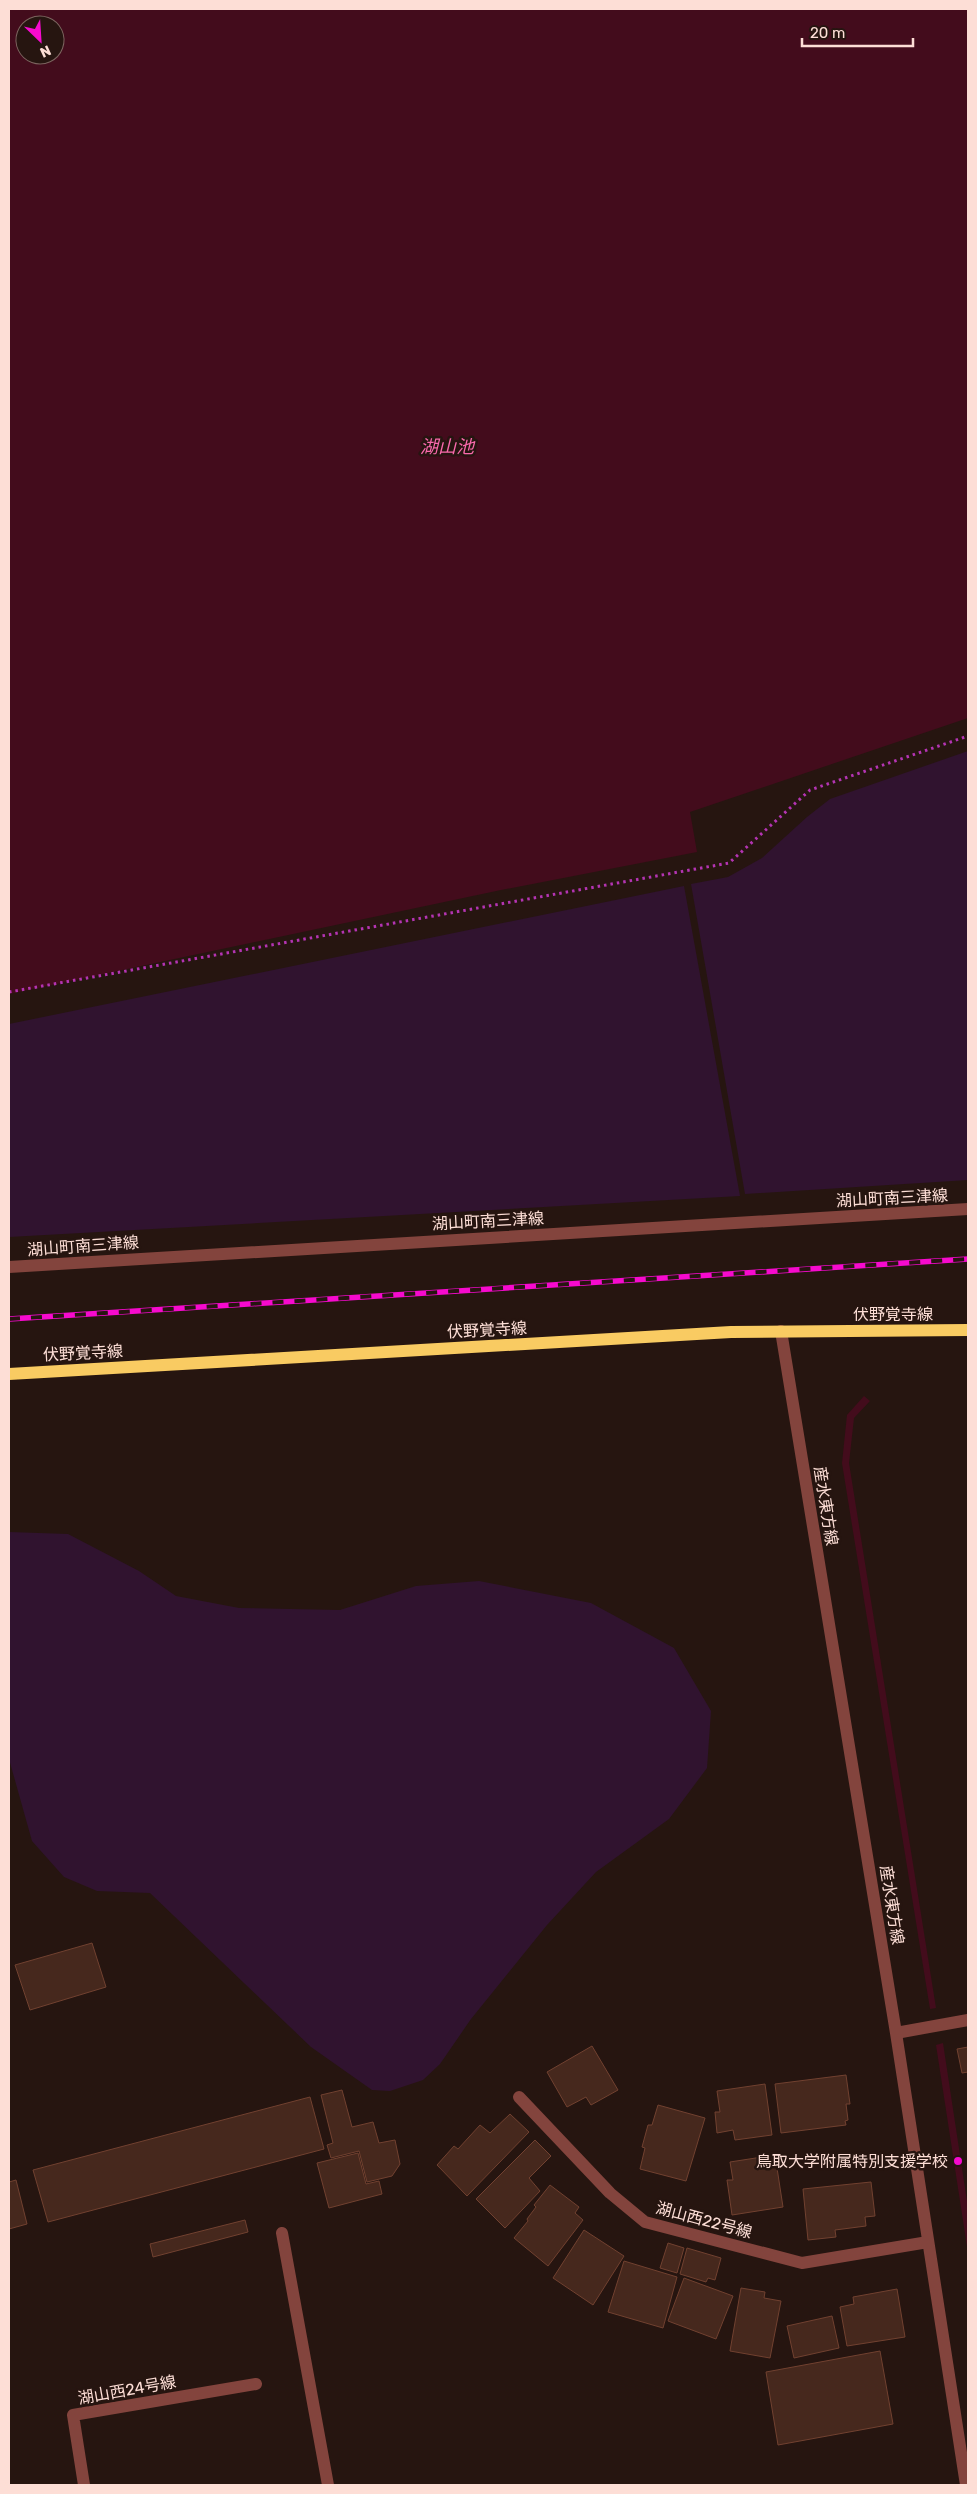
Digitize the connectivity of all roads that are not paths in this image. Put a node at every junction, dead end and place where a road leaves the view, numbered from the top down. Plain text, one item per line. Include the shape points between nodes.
1 (968, 1209) edge
2 (9, 1267) edge
3 (968, 1330) edge
4 (782, 1331) junction
5 (9, 1374) edge
6 (968, 2020) edge
7 (896, 2033) junction
8 (519, 2097) dead end
9 (282, 2233) dead end
10 (928, 2242) junction
11 (256, 2384) dead end
12 (84, 2485) edge
13 (328, 2485) edge
14 (966, 2485) edge

1 - 2 street, 湖山町南三津線
3 - 4 main road, 伏野覚寺線
4 - 5 main road, 伏野覚寺線
4 - 7 street, 産水東方線
6 - 7 street
7 - 10 street, 産水東方線
8 - 10 street, 湖山西22号線 via 610,2193 645,2222 802,2263
9 - 13 street
10 - 14 street, 産水東方線
11 - 12 street, 湖山西24号線 via 73,2415

